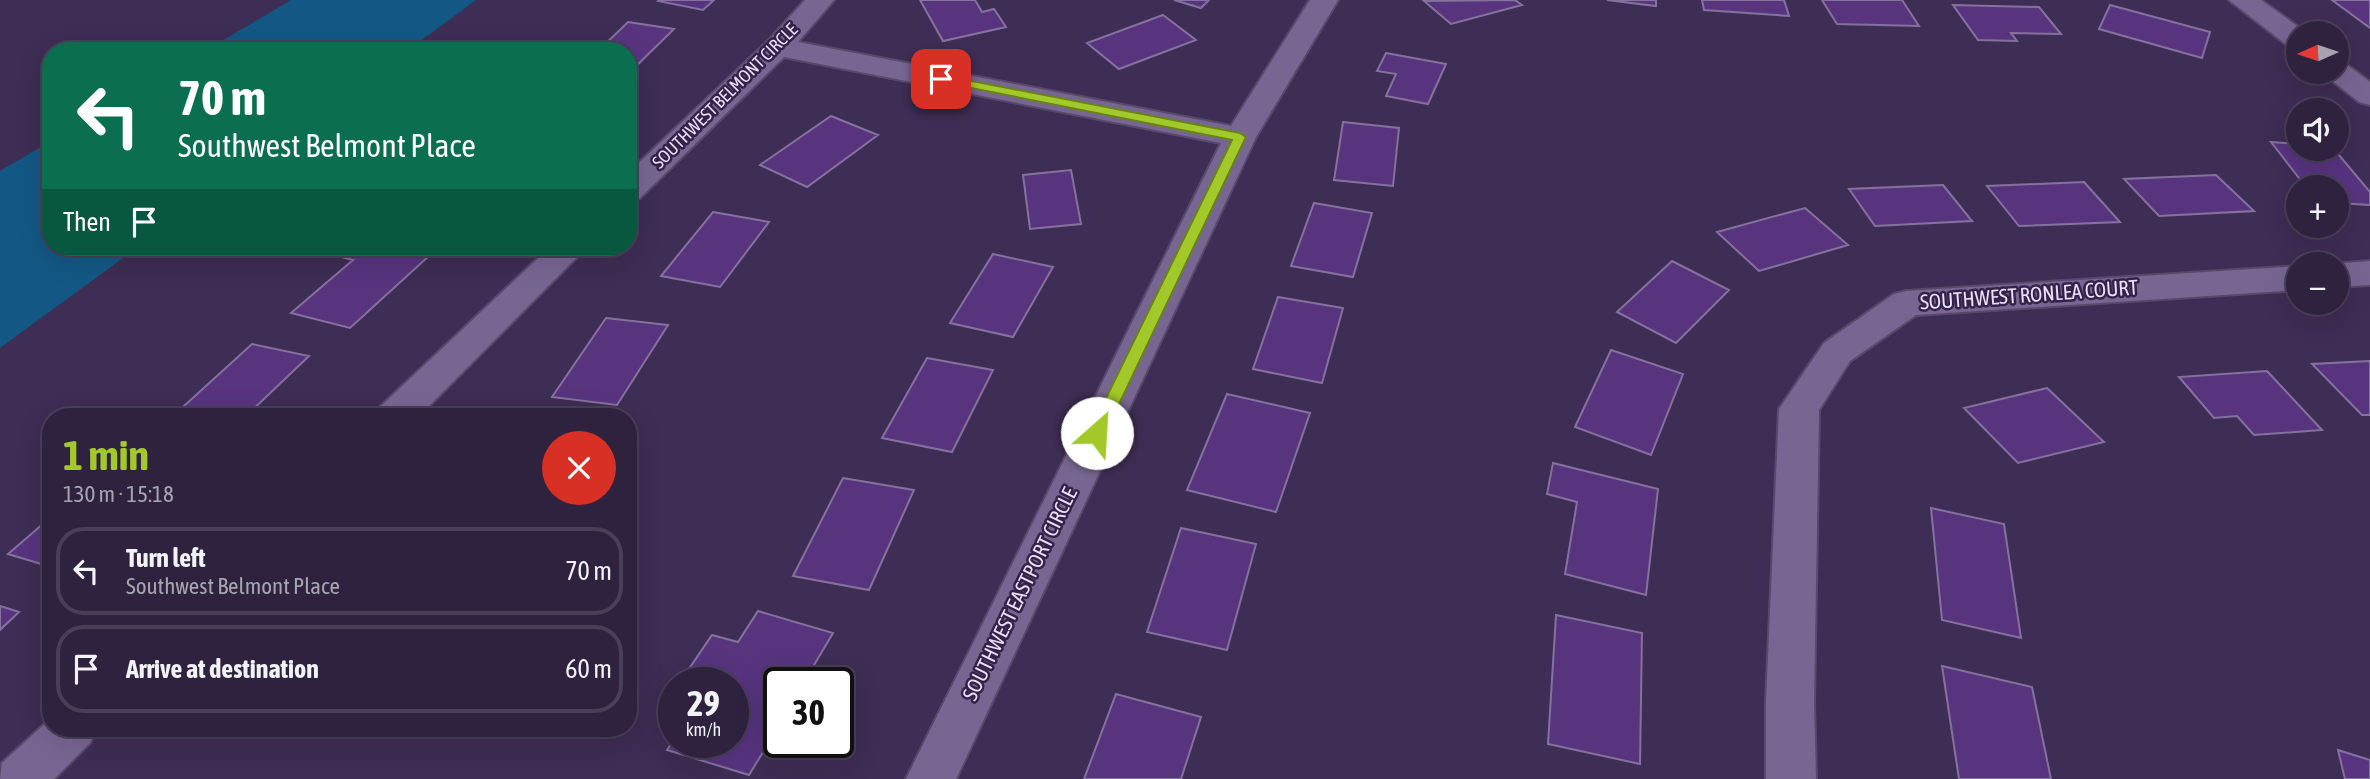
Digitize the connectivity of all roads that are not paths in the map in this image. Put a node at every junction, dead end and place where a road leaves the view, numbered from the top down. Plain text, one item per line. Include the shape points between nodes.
1 (820, 0) edge
2 (1324, 0) edge
3 (2244, 0) edge
4 (2286, 31) edge
5 (778, 47) junction
6 (2349, 80) edge
7 (2370, 96) edge
8 (1240, 137) junction
9 (637, 182) edge
10 (561, 256) edge
11 (2370, 273) edge
12 (2349, 274) edge
13 (2286, 279) edge
14 (403, 408) edge
15 (63, 737) edge
16 (20, 779) edge
17 (931, 779) edge
18 (1791, 779) edge

1 - 5 street, SOUTHWEST BELMONT CIRCLE
2 - 8 street, SOUTHWEST EASTPORT CIRCLE
3 - 4 street
5 - 8 street
5 - 9 street, SOUTHWEST BELMONT CIRCLE
6 - 7 street
8 - 17 street, SOUTHWEST EASTPORT CIRCLE
10 - 14 street
11 - 12 street
13 - 18 street, SOUTHWEST RONLEA COURT via 1907,303 1837,352 1799,410
15 - 16 street

